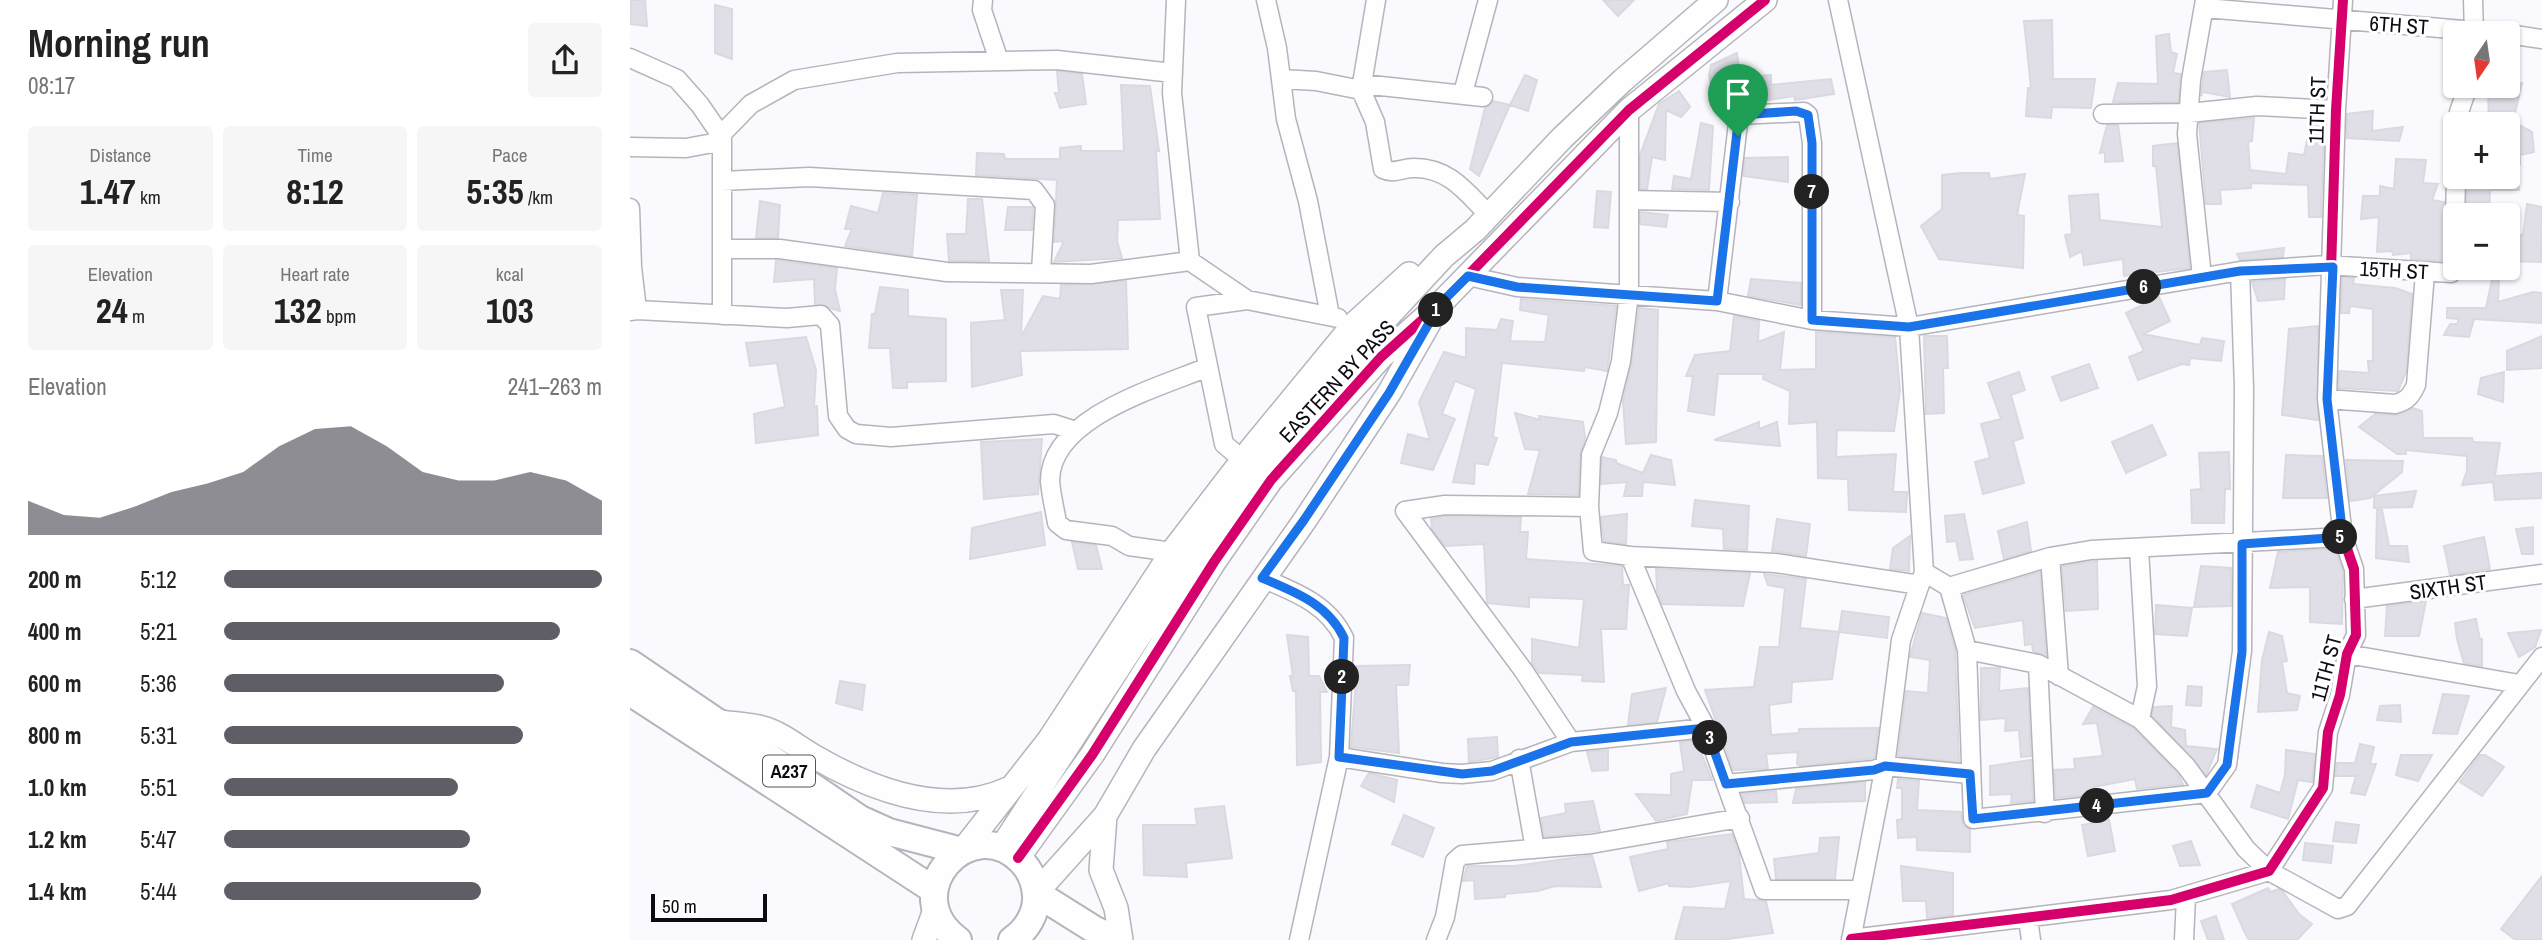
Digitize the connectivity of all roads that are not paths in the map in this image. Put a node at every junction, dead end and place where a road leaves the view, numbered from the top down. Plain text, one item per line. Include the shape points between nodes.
1 (983, 0) edge
2 (1176, 0) edge
3 (1266, 0) edge
4 (1376, 0) edge
5 (1488, 0) edge
6 (1765, 0) edge
7 (1838, 0) edge
8 (2343, 0) edge
9 (2473, 0) edge
10 (1707, 3) edge
11 (2205, 4) edge
12 (2341, 21) junction
13 (2474, 21) edge
14 (2443, 29) edge
15 (2520, 35) edge
16 (2542, 38) edge
17 (630, 58) edge
18 (999, 61) junction
19 (1173, 73) junction
20 (1281, 79) junction
21 (1362, 87) junction
22 (1464, 93) junction
23 (1483, 97) dead end
24 (1629, 110) junction
25 (2336, 110) junction
26 (2189, 113) junction
27 (2103, 114) dead end
28 (722, 137) junction
29 (630, 147) edge
30 (722, 181) junction
31 (2456, 189) edge
32 (1629, 200) junction
33 (1730, 202) junction
34 (630, 208) edge
35 (1488, 214) junction
36 (630, 223) edge
37 (722, 249) junction
38 (1444, 256) junction
39 (1190, 261) junction
40 (2333, 267) junction
41 (2240, 271) junction
42 (1041, 272) junction
43 (2425, 273) junction
44 (1468, 276) junction
45 (2202, 277) junction
46 (1629, 293) junction
47 (1247, 300) junction
48 (1717, 301) junction
49 (1440, 304) junction
50 (634, 310) edge
51 (722, 315) junction
52 (1330, 316) junction
53 (1812, 320) junction
54 (1354, 324) junction
55 (1909, 327) junction
56 (1208, 367) junction
57 (2327, 399) junction
58 (1076, 431) junction
59 (1243, 460) junction
60 (1589, 508) junction
61 (2343, 537) junction
62 (2242, 544) junction
63 (2139, 549) junction
64 (1172, 552) junction
65 (1630, 556) junction
66 (2050, 557) junction
67 (2542, 574) edge
68 (1262, 578) junction
69 (1922, 579) junction
70 (1949, 587) junction
71 (2354, 599) junction
72 (1967, 650) junction
73 (2347, 654) junction
74 (2542, 657) edge
75 (630, 663) edge
76 (2038, 664) junction
77 (2059, 676) junction
78 (2519, 684) junction
79 (630, 692) edge
80 (2140, 719) junction
81 (713, 721) junction
82 (1706, 728) junction
83 (1571, 742) junction
84 (1339, 757) junction
85 (1519, 759) junction
86 (1885, 766) junction
87 (1970, 774) junction
88 (1726, 784) junction
89 (1011, 788) junction
90 (2207, 793) junction
91 (2045, 813) junction
92 (1105, 816) junction
93 (1740, 818) junction
94 (1535, 849) junction
95 (962, 851) junction
96 (1010, 853) junction
97 (2269, 871) junction
98 (1861, 890) junction
99 (1036, 893) junction
100 (2186, 897) junction
101 (935, 900) junction
102 (2028, 919) junction
103 (1018, 939) edge
104 (1851, 939) edge
105 (924, 940) edge
106 (958, 940) edge
107 (1120, 940) edge
108 (1299, 940) edge
109 (1436, 940) edge
110 (2031, 940) edge
111 (2184, 940) edge

1 - 18 street via 982,10
2 - 19 street
3 - 20 street
4 - 21 street
5 - 22 street
6 - 24 main road, EASTERN BY PASS
7 - 55 street
8 - 12 street, 11TH ST
9 - 13 street
10 - 35 main road, EASTERN BY PASS via 1622,80
11 - 12 street, 6TH ST
11 - 26 street
12 - 14 street, 6TH ST
12 - 25 street, 11TH ST
15 - 16 street
17 - 28 street via 677,79
18 - 19 street via 1057,60
18 - 28 street via 897,63 794,80 751,104
19 - 39 street
20 - 21 street
20 - 52 street
21 - 22 street
21 - 35 street via 1382,169 1443,172
22 - 23 street
24 - 32 street
24 - 44 main road, EASTERN BY PASS
25 - 26 street via 2258,106
25 - 40 street, 11TH ST
26 - 27 street
26 - 45 street
28 - 29 street via 686,148
28 - 30 street
30 - 37 street
30 - 42 street via 809,177 1034,190 1045,205
31 - 43 street, 15TH ST via 2454,266 2451,273
32 - 33 street
32 - 46 street
33 - 48 street
33 - 53 street via 1739,115 1796,111 1808,115
34 - 36 street
35 - 38 main road, EASTERN BY PASS
36 - 50 street
37 - 42 street via 780,249 947,272
37 - 51 street
38 - 54 main road via 1407,275
38 - 96 main road, EASTERN BY PASS via 1301,410 1252,475 1136,641
39 - 42 street via 1091,274
39 - 47 street
40 - 41 street, 15TH ST
40 - 43 street, 15TH ST
40 - 57 street, 11TH ST
41 - 45 street, 15TH ST
41 - 62 street
43 - 57 street via 2412,395 2395,404
44 - 46 street, 15TH ST via 1517,287
44 - 49 main road, EASTERN BY PASS
45 - 55 street, 15TH ST
46 - 48 street, 15TH ST
46 - 60 street via 1621,361 1591,455
47 - 52 street
47 - 56 street via 1196,307
48 - 53 street, 15TH ST
49 - 68 main road via 1389,393
49 - 96 main road, EASTERN BY PASS via 1381,357 1271,480 1092,755
50 - 51 street
51 - 58 street via 821,315 830,325 838,416 856,434 891,437 1054,424
52 - 54 street
53 - 55 street, 15TH ST
54 - 59 main road
55 - 69 street
56 - 58 street via 1101,412
56 - 59 street via 1224,444
57 - 61 street, 11TH ST
58 - 64 street via 1056,457 1050,480 1057,523 1066,530 1112,536 1129,546
59 - 64 main road
60 - 65 street via 1593,551
60 - 83 street via 1445,505 1405,511 1516,659
61 - 62 street
61 - 71 street, 11TH ST via 2354,569
62 - 63 street
62 - 90 street via 2242,652 2227,765
63 - 66 street
63 - 80 street via 2147,676
64 - 89 main road via 1049,740
65 - 69 street
65 - 82 street
66 - 70 street
66 - 77 street
67 - 71 street, SIXTH ST
68 - 84 street via 1313,602 1344,638
68 - 92 main road via 1144,749
69 - 70 street
69 - 86 street via 1900,640
70 - 72 street
71 - 73 street, 11TH ST via 2356,635
72 - 76 street
72 - 87 street
73 - 78 street
73 - 97 street, 11TH ST via 2328,732 2323,788
74 - 78 street
75 - 81 highway, A237
76 - 77 street
76 - 91 street
77 - 80 street
78 - 97 street via 2347,906 2332,908
79 - 101 highway, A237
80 - 90 street
81 - 89 main road via 765,729 859,781 918,798 961,803
81 - 95 highway, A237 via 860,819
82 - 83 street
82 - 88 street
83 - 85 street
84 - 85 street via 1462,774 1492,771
84 - 108 street
85 - 94 street
86 - 87 street
86 - 88 street
86 - 98 street
87 - 91 street via 1973,819
88 - 93 street
89 - 95 main road
90 - 91 street
90 - 97 street via 2246,849
92 - 99 main road
92 - 107 main road via 1101,870 1115,908
93 - 94 street
93 - 98 street via 1764,890
94 - 109 street via 1472,851 1455,861
95 - 96 highway, A237 via 981,846
95 - 101 highway via 940,871
96 - 99 highway via 1031,874
97 - 100 street
98 - 104 street
99 - 103 highway via 1034,913
99 - 107 highway
100 - 102 street
100 - 111 street
101 - 105 main road
101 - 106 highway, A237 via 944,928
102 - 104 street
102 - 110 street

